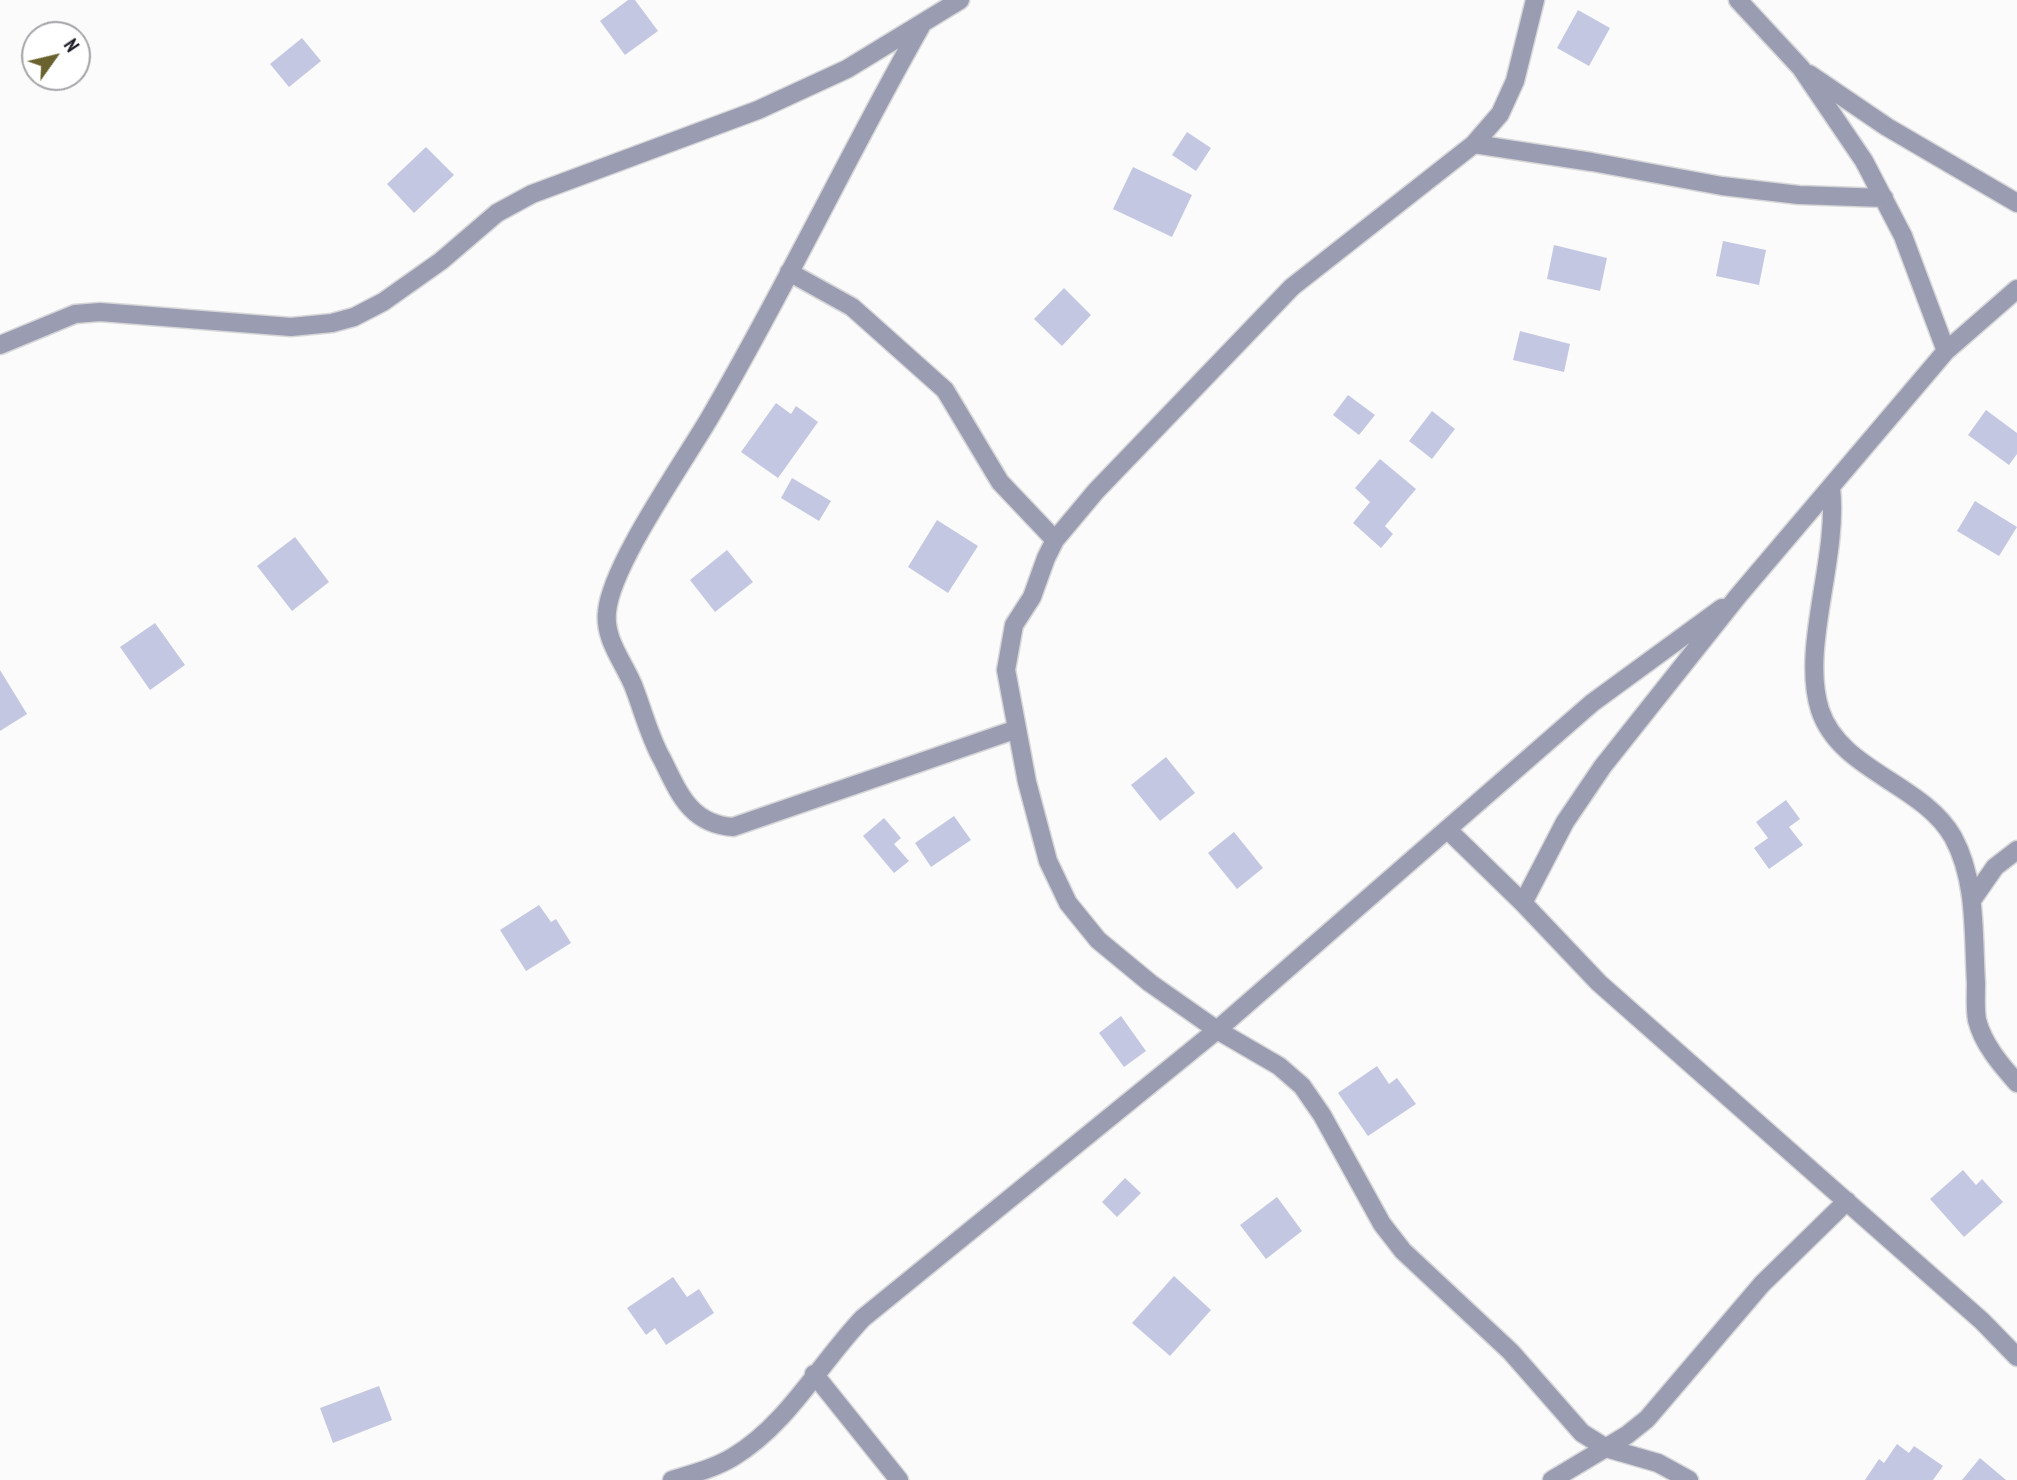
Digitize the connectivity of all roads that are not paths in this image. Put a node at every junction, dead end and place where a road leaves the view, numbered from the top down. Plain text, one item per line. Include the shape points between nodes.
1 (960, 0) edge
2 (1535, 0) edge
3 (1738, 0) edge
4 (921, 26) junction
5 (1801, 68) junction
6 (1474, 145) junction
7 (1884, 198) junction
8 (2017, 203) edge
9 (789, 272) junction
10 (2017, 289) edge
11 (0, 345) edge
12 (1947, 351) junction
13 (1831, 488) junction
14 (1055, 540) junction
15 (1738, 596) junction
16 (1017, 729) junction
17 (1448, 830) junction
18 (2017, 850) edge
19 (1972, 900) junction
20 (1523, 903) junction
21 (1217, 1030) junction
22 (2017, 1083) edge
23 (1847, 1201) junction
24 (2016, 1356) edge
25 (814, 1374) junction
26 (1606, 1448) junction
27 (672, 1480) edge
28 (899, 1480) edge
29 (1552, 1480) edge
30 (1689, 1480) edge

1 - 4 street
2 - 6 street via 1515,81 1500,114
3 - 5 street
4 - 9 street
4 - 11 street via 847,69 758,110 532,194 497,213 441,261 354,317 292,327 100,312 75,314
5 - 7 street
5 - 8 street via 1887,127
6 - 7 street via 1722,186
6 - 14 street via 1292,287 1096,491
7 - 12 street
9 - 14 street via 852,307 945,390 1000,482
9 - 16 street via 612,589 607,630 656,748 694,813 713,825 733,827
10 - 12 street
12 - 13 street
13 - 15 street
13 - 19 street via 1832,544 1813,677 1821,711 1837,740 1923,805 1952,835 1966,868
14 - 16 street via 1032,597 1014,625 1008,649 1006,670
15 - 17 street via 1592,703
15 - 20 street via 1603,766 1565,822
16 - 21 street via 1048,861 1068,903 1098,940
17 - 20 street
17 - 21 street
18 - 19 street via 1995,867
19 - 22 street via 1978,1021 1991,1052
20 - 23 street via 1600,983
21 - 25 street via 863,1318
21 - 26 street via 1279,1066 1302,1086 1382,1224 1403,1251 1511,1352 1582,1433
23 - 24 street
23 - 26 street via 1762,1284 1647,1419
25 - 27 street via 770,1429 748,1447
25 - 28 street
26 - 29 street
26 - 30 street via 1657,1463

